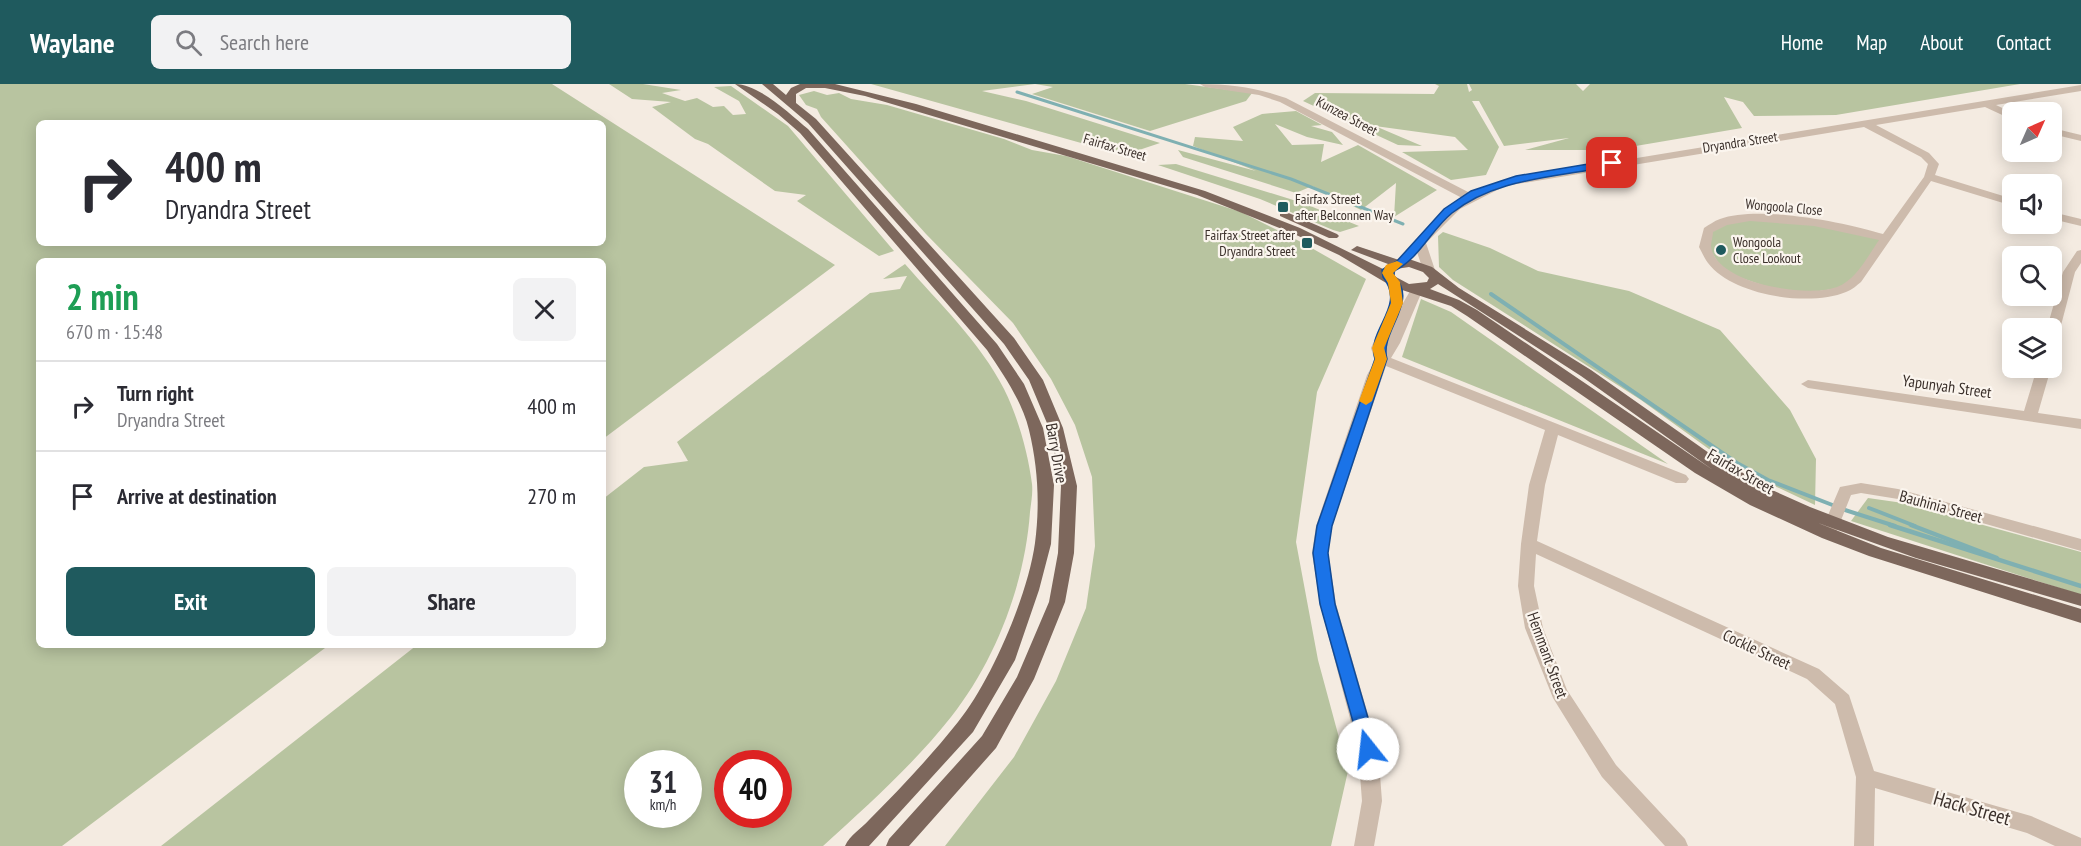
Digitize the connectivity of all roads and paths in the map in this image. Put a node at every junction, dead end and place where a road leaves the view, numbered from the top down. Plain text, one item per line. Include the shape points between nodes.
1 (740, 84) edge
2 (765, 84) edge
3 (822, 84) edge
4 (854, 84) edge
5 (1205, 84) edge
6 (2081, 88) edge
7 (1984, 103) junction
8 (786, 107) junction
9 (2002, 112) edge
10 (1863, 122) junction
11 (2062, 133) edge
12 (2081, 138) edge
13 (1929, 177) junction
14 (1468, 197) junction
15 (2002, 200) edge
16 (2062, 217) edge
17 (2081, 223) edge
18 (1886, 238) junction
19 (1420, 243) junction
20 (2081, 254) edge
21 (1400, 264) junction
22 (1431, 272) junction
23 (1391, 280) junction
24 (1418, 289) junction
25 (2056, 318) edge
26 (1381, 359) junction
27 (2041, 378) edge
28 (1808, 384) dead end
29 (2030, 416) junction
30 (2081, 424) edge
31 (1554, 428) junction
32 (1681, 479) dead end
33 (1834, 519) junction
34 (1529, 544) junction
35 (2081, 545) edge
36 (2081, 600) edge
37 (2081, 616) edge
38 (1866, 777) junction
39 (855, 846) edge
40 (896, 846) edge
41 (1364, 846) edge
42 (1678, 846) edge
43 (1864, 846) edge
44 (2076, 846) edge

1 - 8 main road, Barry Drive
2 - 8 main road via 761,87 763,93
3 - 8 main road via 795,88
3 - 23 main road, Fairfax Street via 1212,195 1314,238
4 - 21 main road, Fairfax Street via 1208,186
5 - 14 street, Kunzea Street via 1261,92 1283,100
6 - 7 street, Dryandra Street
7 - 9 street
7 - 10 street, Dryandra Street
8 - 39 main road, Barry Drive via 992,347 1017,384 1036,428 1046,485 1043,544 1006,660 966,726
8 - 40 main road, Barry Drive via 834,145 1009,341 1036,380 1056,428 1069,486 1066,553 1057,602 1025,679 988,742
10 - 13 street via 1932,160
10 - 14 street, Dryandra Street via 1516,179
11 - 12 street
13 - 15 street
13 - 18 street, Wongoola Close
14 - 19 street, Dryandra Street via 1448,212
16 - 17 street
18 - 18 street, Wongoola Close via 1849,228 1743,217 1714,224 1704,240 1714,263 1739,280 1775,292 1813,296 1853,284
19 - 21 street, Dryandra Street
19 - 22 street
20 - 25 street via 2069,272
21 - 22 main road, Fairfax Street via 1413,264
21 - 23 main road via 1390,267
22 - 24 main road via 1432,284
22 - 33 main road, Fairfax Street via 1605,386 1708,461 1765,493
23 - 24 main road, Fairfax Street
23 - 26 street via 1397,303 1378,348
24 - 26 street via 1408,303 1389,351
24 - 33 main road, Fairfax Street via 1472,313 1700,469 1755,501
26 - 31 street
26 - 41 street via 1324,526 1320,553 1328,604 1368,749 1372,801
27 - 29 street
28 - 29 street, Yapunyah Street
29 - 30 street, Yapunyah Street
31 - 32 street
31 - 34 street, Hemmant Street via 1537,485
33 - 35 street, Bauhinia Street via 1845,491 1861,488 1898,494
33 - 36 main road, Fairfax Street via 1875,539
33 - 37 main road, Fairfax Street via 1875,552
34 - 38 street, Cockle Street via 1813,674 1843,700
34 - 42 street, Hemmant Street via 1526,586 1534,628 1558,693 1609,771
38 - 43 street, Cockle Street
38 - 44 street, Hack Street via 2031,825

